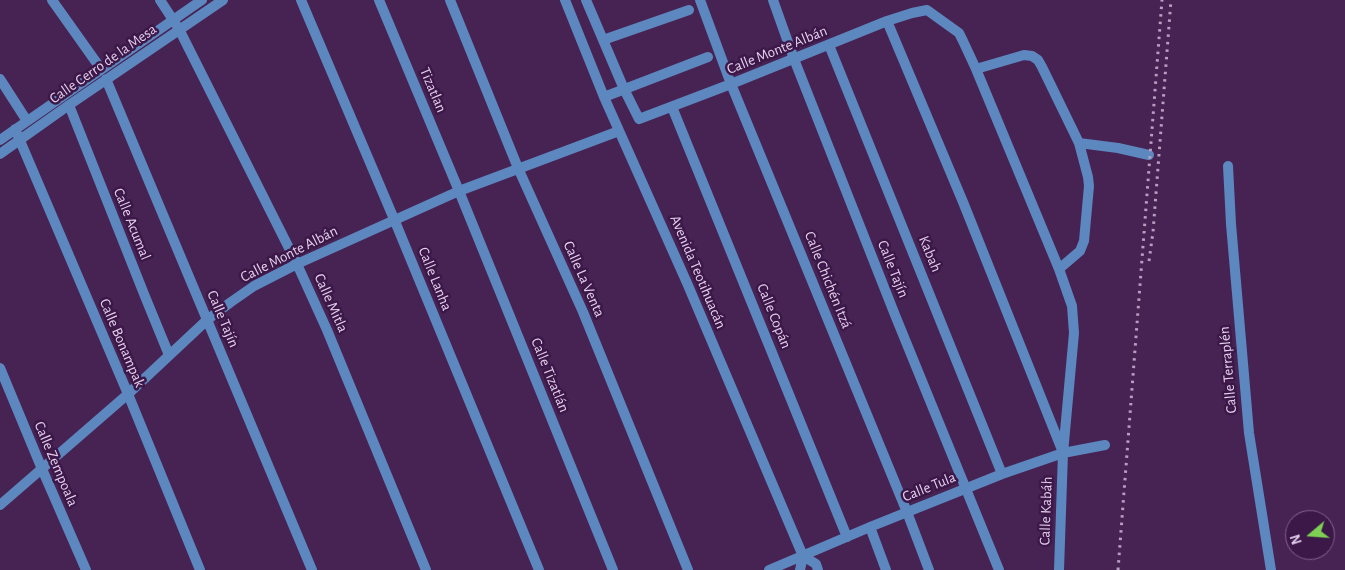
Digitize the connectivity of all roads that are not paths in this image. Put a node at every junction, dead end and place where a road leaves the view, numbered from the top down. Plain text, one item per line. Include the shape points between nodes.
1 (52, 0) edge
2 (160, 0) edge
3 (202, 0) edge
4 (223, 0) edge
5 (301, 0) edge
6 (379, 0) edge
7 (450, 0) edge
8 (565, 0) edge
9 (586, 0) edge
10 (700, 0) edge
11 (773, 0) edge
12 (689, 10) dead end
13 (926, 10) joint
14 (173, 19) junction
15 (887, 21) junction
16 (179, 29) junction
17 (602, 40) junction
18 (829, 45) junction
19 (708, 57) dead end
20 (794, 59) junction
21 (101, 69) junction
22 (976, 69) junction
23 (0, 79) edge
24 (106, 79) junction
25 (731, 84) junction
26 (624, 89) junction
27 (604, 97) junction
28 (69, 105) junction
29 (672, 107) junction
30 (27, 121) junction
31 (15, 129) junction
32 (620, 132) junction
33 (20, 139) junction
34 (0, 140) edge
35 (1079, 143) junction
36 (0, 154) edge
37 (1150, 155) dead end
38 (1228, 166) dead end
39 (518, 168) junction
40 (459, 191) junction
41 (394, 219) junction
42 (297, 264) junction
43 (1059, 269) junction
44 (207, 320) junction
45 (169, 355) junction
46 (0, 368) edge
47 (128, 394) junction
48 (1105, 446) dead end
49 (1063, 453) junction
50 (42, 469) junction
51 (1002, 474) junction
52 (966, 489) junction
53 (0, 505) edge
54 (907, 512) junction
55 (870, 527) junction
56 (847, 536) junction
57 (803, 556) junction
58 (86, 570) edge
59 (200, 570) edge
60 (312, 570) edge
61 (426, 570) edge
62 (539, 570) edge
63 (613, 570) edge
64 (688, 570) edge
65 (769, 570) edge
66 (800, 570) edge
67 (818, 570) edge
68 (886, 570) edge
69 (929, 570) edge
70 (999, 570) edge
71 (1059, 570) edge
72 (1271, 570) edge

1 - 21 street
2 - 14 street, Calle Mitla
3 - 14 street, Calle Cerro de la Mesa
4 - 16 street, Calle Cerro de la Mesa
5 - 41 street, Calle Lanha
6 - 40 street, Tizatlan
7 - 39 street, Calle La Venta
8 - 27 street, Avenida Teotihuacán
9 - 17 street
10 - 25 street, Calle Chichén Itzá
11 - 20 street, Calle Tajín
12 - 17 street
13 - 15 street, Calle Monte Albán
13 - 22 street, Calle Kabáh via 958,33
14 - 16 street, Calle Mitla
14 - 21 street, Calle Cerro de la Mesa
15 - 18 street, Calle Monte Albán
15 - 49 street
16 - 24 street, Calle Cerro de la Mesa
16 - 42 street, Calle Mitla
17 - 26 street
18 - 20 street, Calle Monte Albán
18 - 51 street, Kabah
19 - 26 street
20 - 25 street, Calle Monte Albán
20 - 52 street, Calle Tajín
21 - 30 street, Calle Cerro de la Mesa
22 - 35 street via 1024,55 1038,60
22 - 43 street, Calle Kabáh
23 - 30 street
24 - 28 street, Calle Cerro de la Mesa
24 - 44 street, Calle Tajín
25 - 29 street, Calle Monte Albán
25 - 54 street, Calle Chichén Itzá
26 - 27 street
26 - 29 street, Calle Monte Albán via 639,119
27 - 32 street, Avenida Teotihuacán
28 - 33 street, Calle Cerro de la Mesa
28 - 45 street, Calle Acumal
29 - 56 street, Calle Copán
30 - 31 street, Calle Cerro de la Mesa
31 - 33 street, Calle Bonampak
31 - 34 street, Calle Cerro de la Mesa
32 - 39 street, Calle Monte Albán
32 - 57 street, Avenida Teotihuacán
33 - 36 street, Calle Cerro de la Mesa
33 - 47 street, Calle Bonampak
35 - 37 street
35 - 43 street via 1089,186 1084,241 1080,251
38 - 72 street, Calle Terraplén via 1249,434
39 - 40 street, Calle Monte Albán
39 - 64 street, Calle La Venta via 583,312
40 - 41 street, Calle Monte Albán
40 - 63 street, Calle Tizatlán
41 - 42 street, Calle Monte Albán
41 - 62 street, Calle Lanha
42 - 44 street, Calle Monte Albán via 254,286
42 - 61 street, Calle Mitla
43 - 49 street, Calle Kabáh via 1072,306 1074,333
44 - 45 street, Calle Monte Albán
44 - 60 street, Calle Tajín
45 - 47 street, Calle Monte Albán
46 - 50 street, Calle Zempoala
47 - 50 street, Calle Monte Albán
47 - 59 street, Calle Bonampak
48 - 49 street, Calle Tula
49 - 51 street, Calle Tula
49 - 71 street, Calle Kabáh
50 - 53 street, Calle Monte Albán
50 - 58 street, Calle Zempoala
51 - 52 street, Calle Tula
52 - 54 street, Calle Tula
52 - 70 street
54 - 55 street, Calle Tula
54 - 69 street, Calle Chichén Itzá
55 - 56 street, Calle Tula
55 - 68 street
56 - 57 street, Calle Tula
57 - 65 street, Calle Tula
57 - 66 street
57 - 67 street via 816,564

